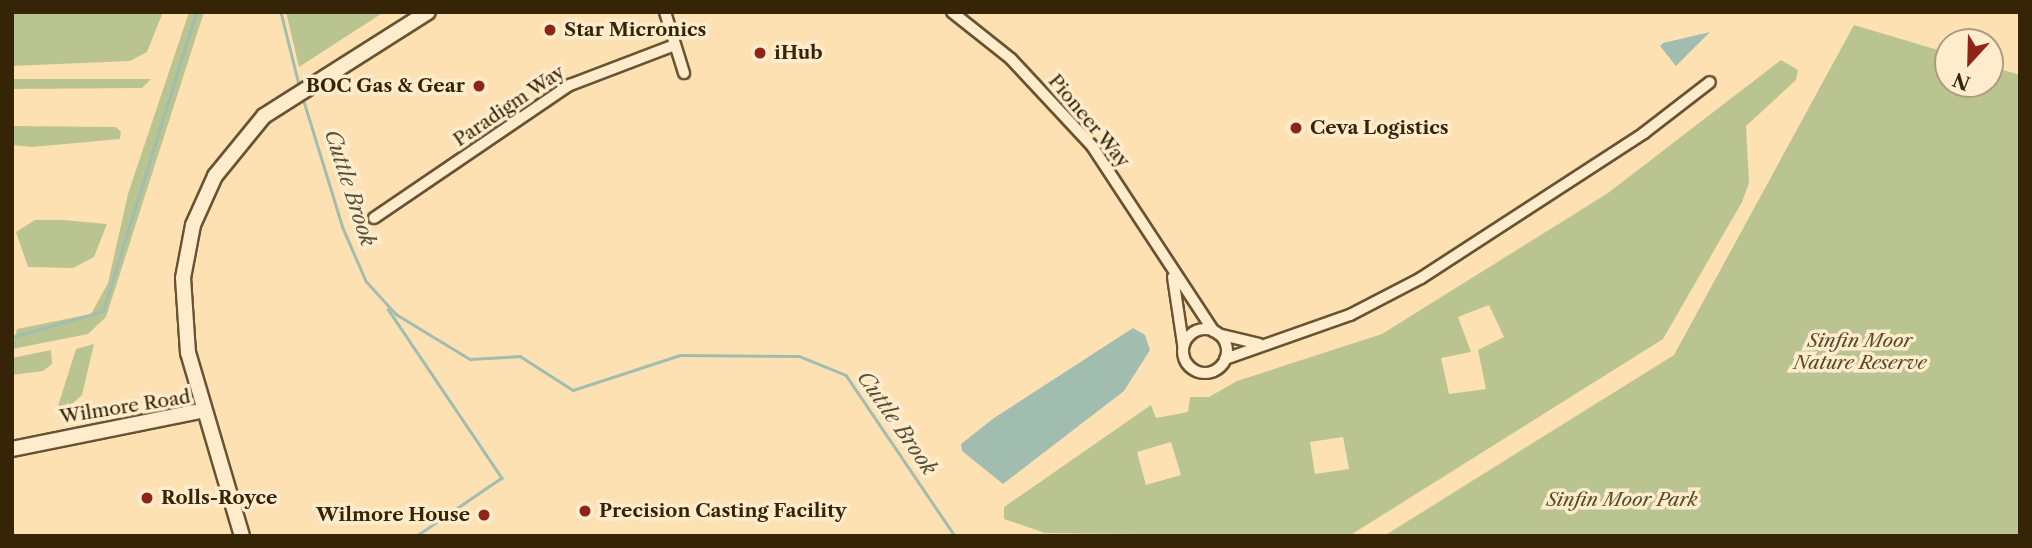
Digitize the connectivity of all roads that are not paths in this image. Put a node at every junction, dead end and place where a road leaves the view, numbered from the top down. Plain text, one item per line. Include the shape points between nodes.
1 (428, 12) edge
2 (665, 12) edge
3 (952, 12) edge
4 (675, 45) junction
5 (684, 73) dead end
6 (1710, 82) dead end
7 (374, 218) dead end
8 (1173, 274) junction
9 (1215, 333) junction
10 (1259, 344) junction
11 (1183, 348) junction
12 (1225, 359) junction
13 (201, 411) junction
14 (12, 449) edge
15 (242, 536) edge

1 - 13 street via 289,98 234,147 192,225 183,306
2 - 4 street
3 - 8 street, Pioneer Way via 1011,59 1092,146
4 - 5 street
4 - 7 street, Paradigm Way via 570,85
6 - 10 street via 1644,133 1421,278 1350,315
8 - 9 street, Pioneer Way
8 - 11 street, Pioneer Way
9 - 10 street
9 - 11 street via 1197,331
9 - 12 street
10 - 12 street
11 - 12 street via 1196,372 1213,371
13 - 14 street, Wilmore Road
13 - 15 street, Wilmore Road

